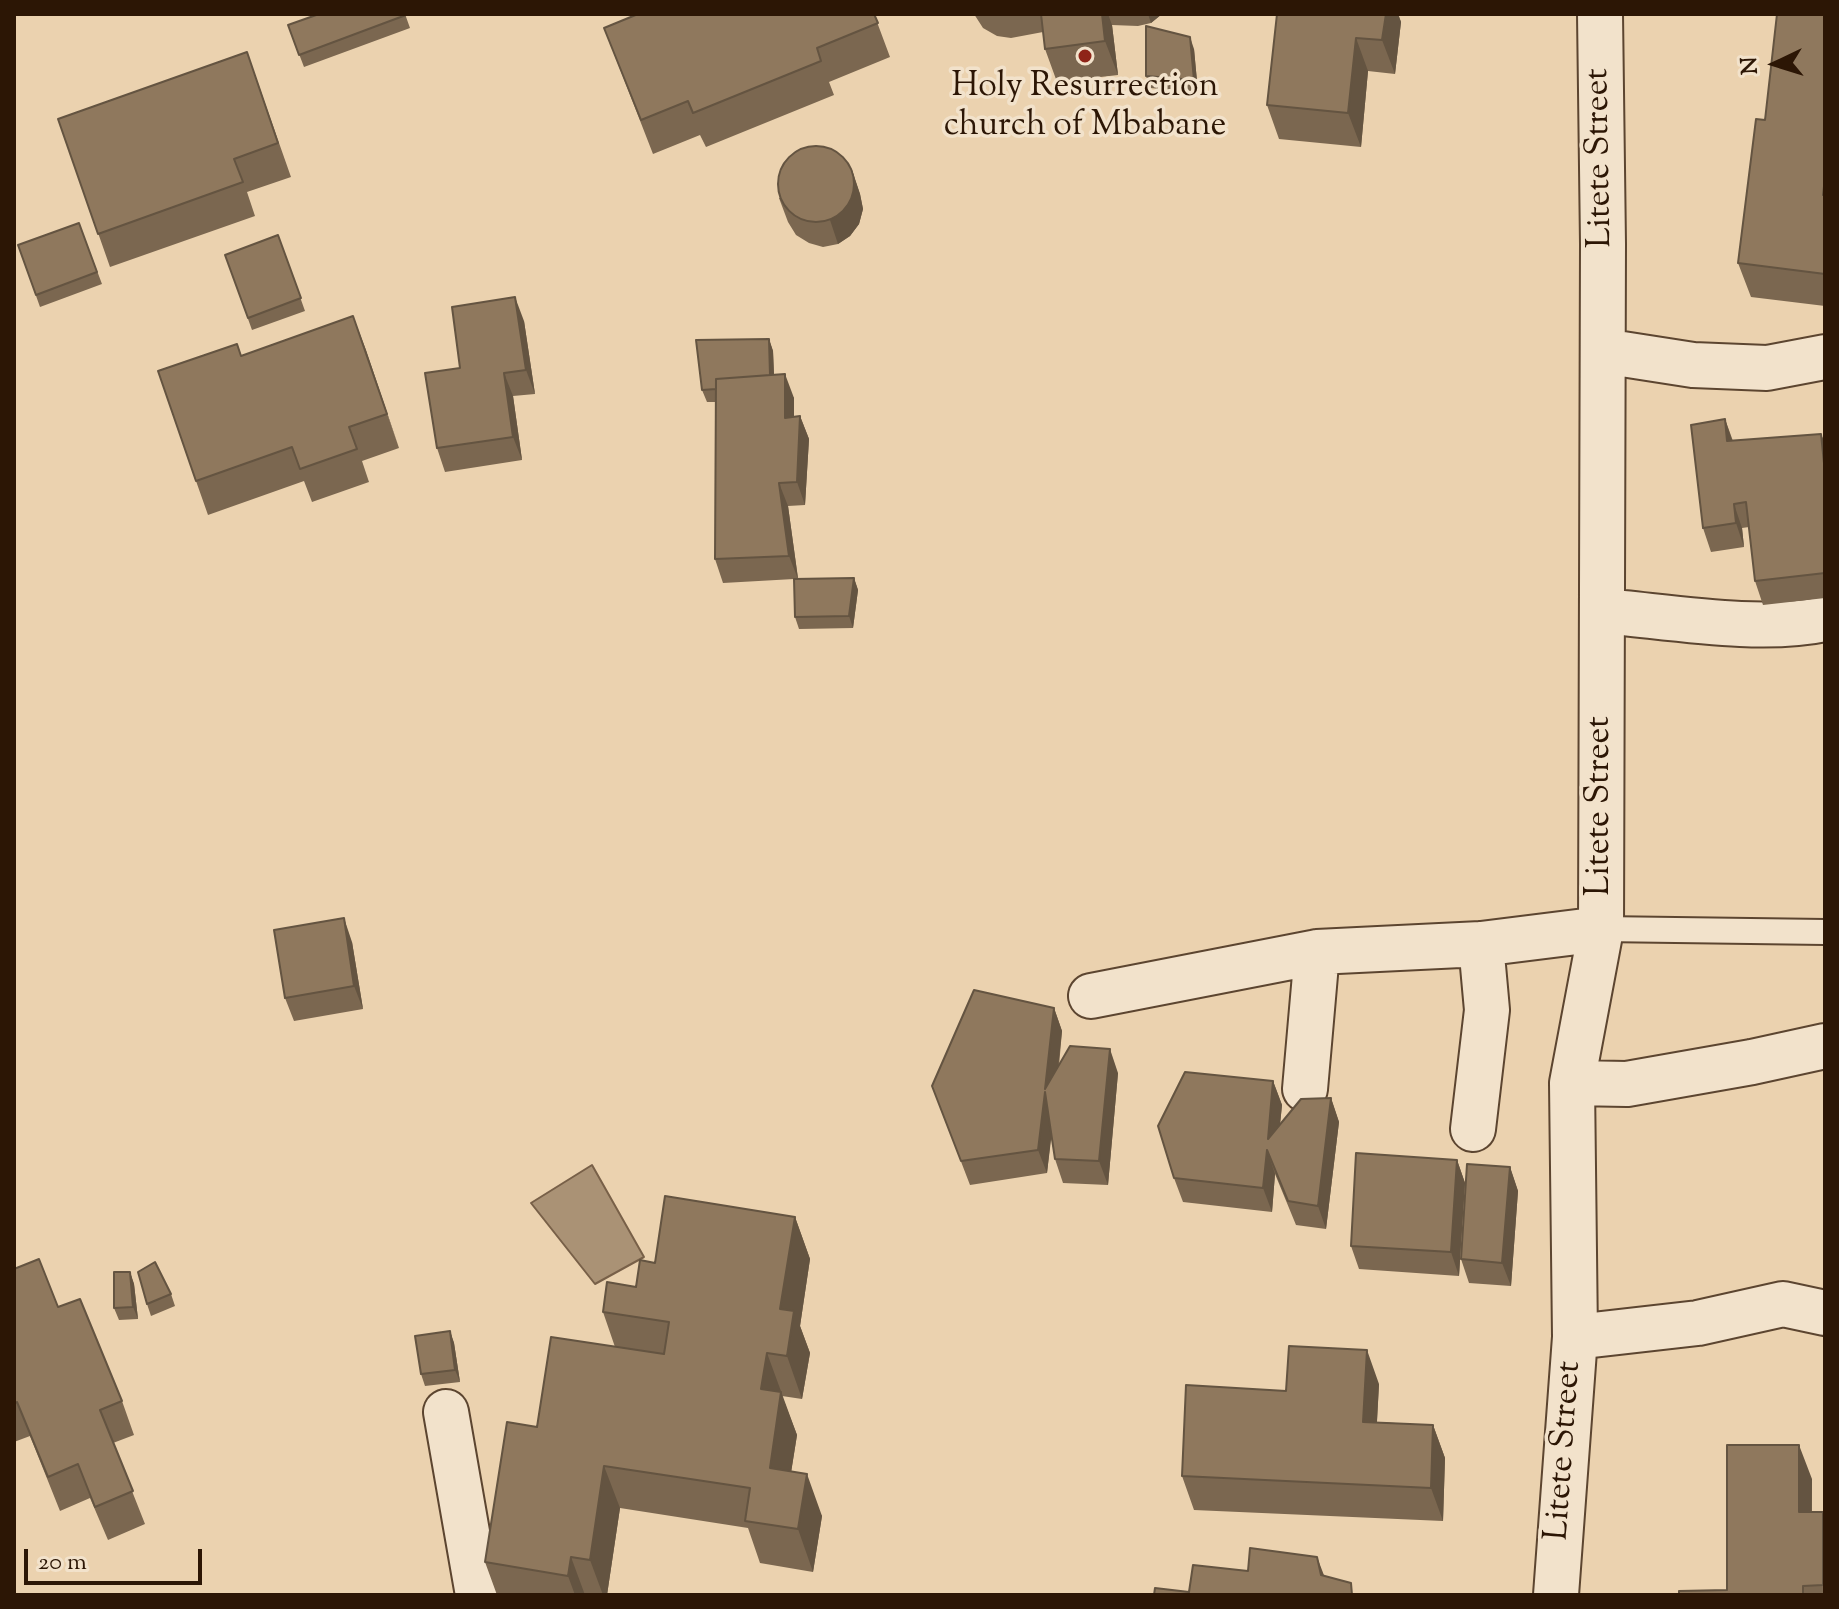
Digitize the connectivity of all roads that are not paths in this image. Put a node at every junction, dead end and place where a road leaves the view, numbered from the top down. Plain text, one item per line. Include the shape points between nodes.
1 (1600, 14) edge
2 (1603, 351) junction
3 (1825, 357) edge
4 (1603, 611) junction
5 (1825, 619) edge
6 (1601, 929) junction
7 (1825, 932) edge
8 (1481, 944) junction
9 (1317, 952) junction
10 (1091, 996) dead end
11 (1825, 1046) edge
12 (1572, 1083) junction
13 (1305, 1089) dead end
14 (1473, 1129) dead end
15 (1825, 1313) edge
16 (1575, 1337) junction
17 (446, 1412) dead end
18 (478, 1595) edge
19 (1556, 1595) edge

1 - 2 street, Litete Street
2 - 3 street via 1693,365 1767,368
2 - 4 street, Litete Street
4 - 5 street via 1767,625
4 - 6 street, Litete Street
6 - 7 lane
6 - 8 street
6 - 12 street, Litete Street
8 - 9 street
8 - 14 street via 1487,1010
9 - 10 street
9 - 13 street
11 - 12 street via 1627,1084
12 - 16 street, Litete Street
15 - 16 street via 1783,1304 1698,1323
16 - 19 street, Litete Street
17 - 18 street

